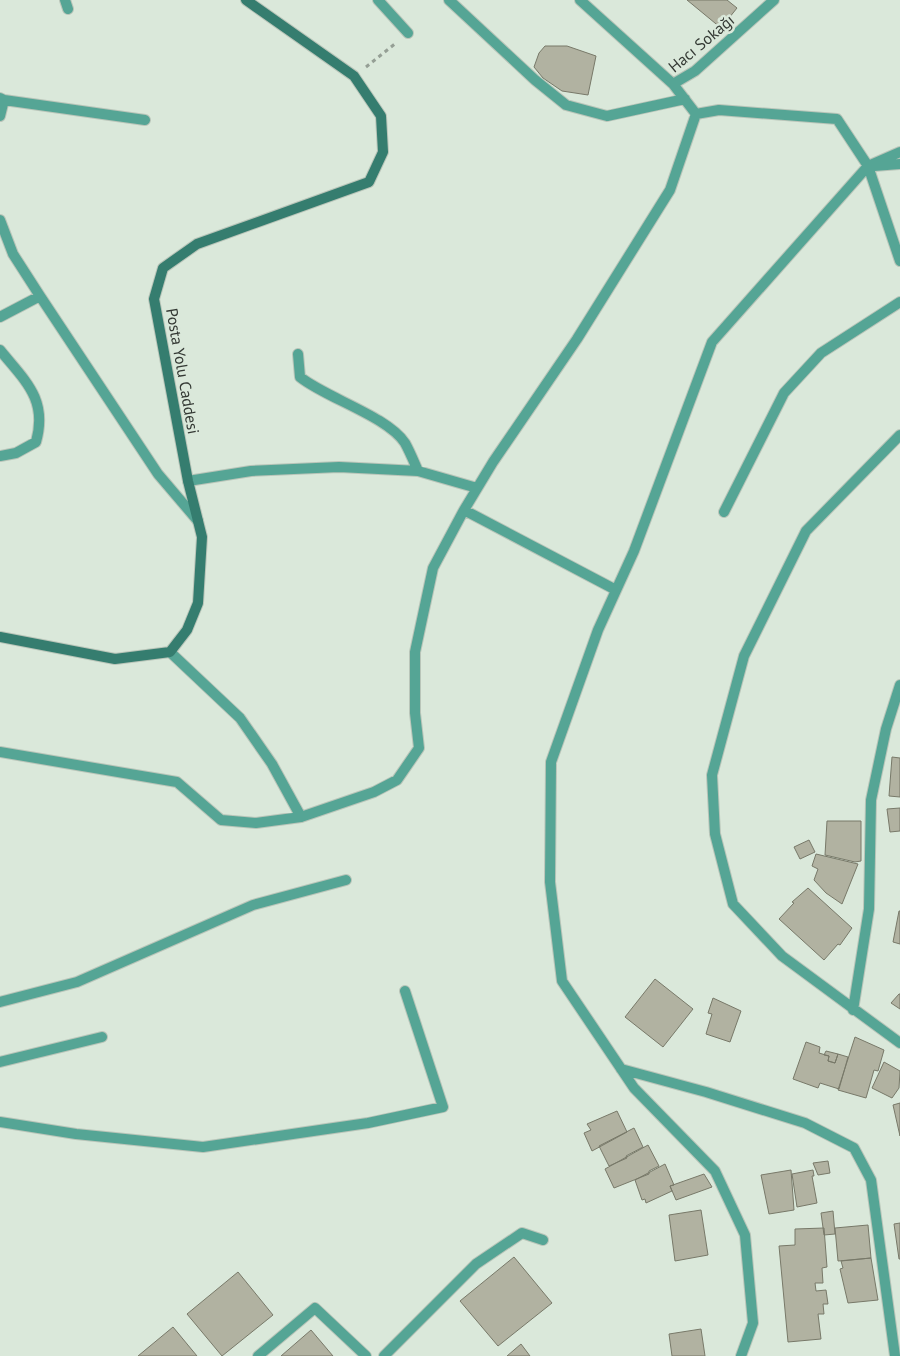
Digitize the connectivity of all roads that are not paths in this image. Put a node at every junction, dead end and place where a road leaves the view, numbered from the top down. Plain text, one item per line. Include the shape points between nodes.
1 (246, 0) edge
2 (378, 0) edge
3 (449, 0) edge
4 (580, 0) edge
5 (774, 0) edge
6 (408, 33) road end
7 (673, 84) junction
8 (2, 99) edge
9 (685, 99) junction
10 (696, 114) junction
11 (0, 116) edge
12 (145, 120) dead end
13 (900, 152) edge
14 (900, 164) edge
15 (868, 166) junction
16 (0, 220) edge
17 (900, 261) edge
18 (40, 296) junction
19 (900, 302) edge
20 (0, 317) edge
21 (0, 350) edge
22 (298, 354) dead end
23 (900, 435) edge
24 (0, 456) edge
25 (418, 471) junction
26 (188, 481) junction
27 (477, 488) junction
28 (464, 510) junction
29 (724, 512) dead end
30 (198, 521) junction
31 (616, 590) junction
32 (0, 637) edge
33 (170, 652) junction
34 (900, 685) edge
35 (0, 752) edge
36 (302, 817) junction
37 (346, 880) dead end
38 (405, 991) dead end
39 (0, 1002) edge
40 (853, 1010) junction
41 (102, 1037) dead end
42 (900, 1043) edge
43 (0, 1062) edge
44 (621, 1069) junction
45 (0, 1122) edge
46 (543, 1240) dead end
47 (258, 1356) edge
48 (366, 1356) edge
49 (384, 1356) edge
50 (741, 1356) edge
51 (895, 1356) edge

1 - 26 street, Posta Yolu Caddesi via 354,76 381,116 383,152 369,182 197,244 163,268 154,299
2 - 6 street
3 - 9 street via 566,105 608,116
4 - 7 street
5 - 7 street, Hacı Sokağı via 695,71
7 - 9 street, Hacı Sokağı
8 - 11 street
8 - 12 street
9 - 10 street, Hacı Sokağı
10 - 15 street via 719,110 837,119
10 - 27 street via 670,190 578,339
13 - 15 street
14 - 15 street
15 - 17 street
15 - 31 street via 712,342 634,551
16 - 18 street via 13,254
18 - 20 street
18 - 30 street via 158,474
19 - 29 street via 821,353 784,393
21 - 24 street via 35,393 41,426 36,442 16,453
22 - 25 street via 300,377 392,432 404,442
23 - 40 street via 806,531 744,656 712,775 715,834 734,904 782,956
25 - 26 street via 339,467 251,472
25 - 27 street
26 - 30 street, Posta Yolu Caddesi
27 - 28 street
28 - 31 street
28 - 36 street via 433,568 415,652 415,713 419,748 397,780 374,792
30 - 33 street, Posta Yolu Caddesi via 202,537 198,603 187,630
31 - 44 street via 598,630 551,762 550,882 562,981
32 - 33 street via 115,658
33 - 36 street via 240,718 272,764
34 - 40 street via 886,729 871,800 869,909
35 - 36 street via 177,782 221,820 256,823
37 - 39 street via 253,905 78,982
38 - 45 street via 443,1107 368,1123 203,1147 76,1134
40 - 42 street
41 - 43 street
44 - 50 street via 634,1088 715,1171 745,1235 753,1323
44 - 51 street via 805,1123 854,1148 871,1180
46 - 49 street via 522,1233 476,1264
47 - 48 street via 315,1308

